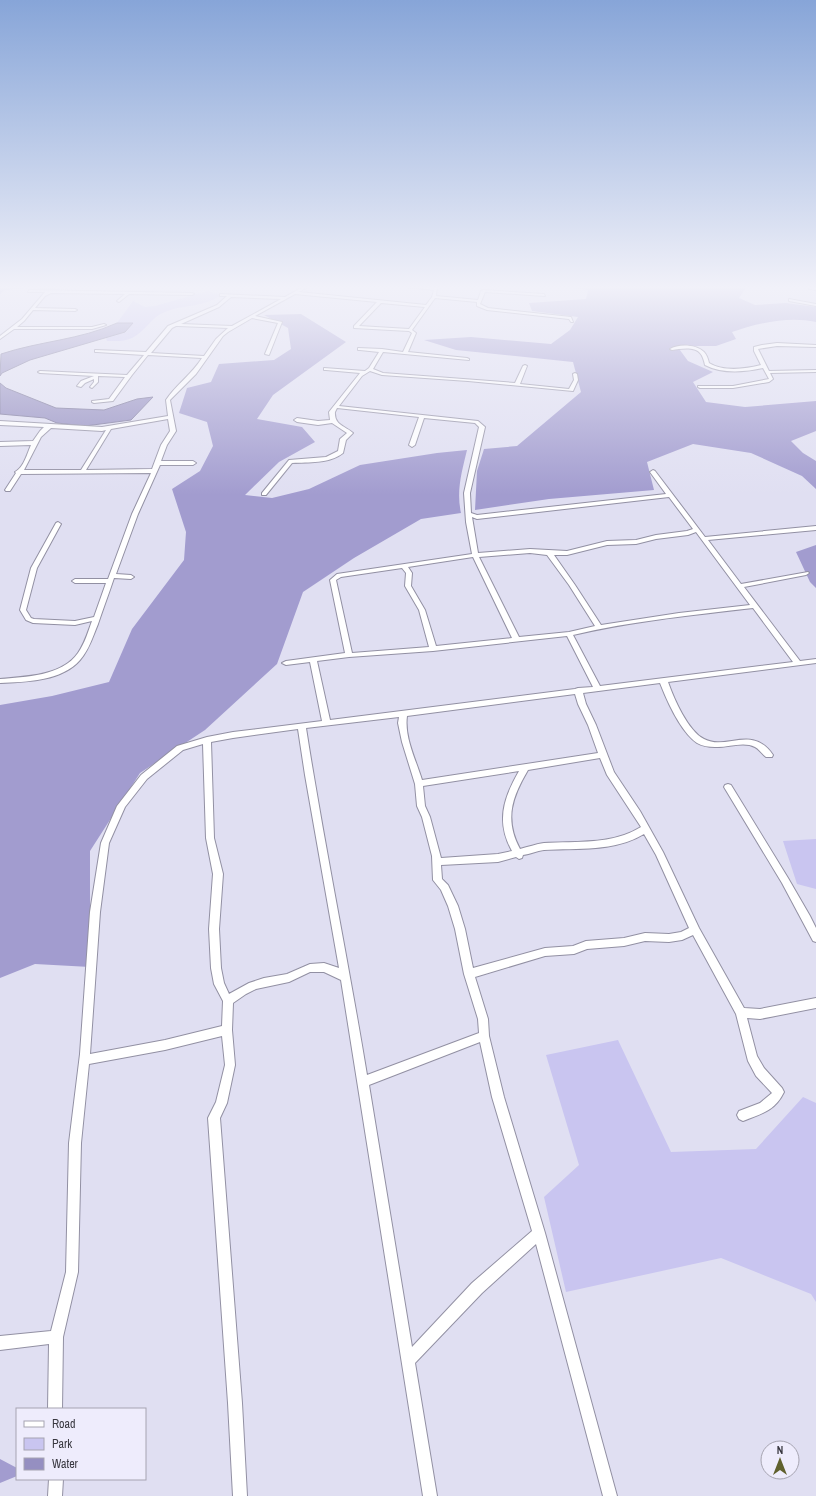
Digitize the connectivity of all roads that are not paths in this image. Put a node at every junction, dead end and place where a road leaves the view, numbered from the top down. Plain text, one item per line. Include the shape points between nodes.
1 (146, 356) edge
2 (183, 356) edge
3 (378, 356) edge
4 (434, 356) edge
5 (705, 356) edge
6 (759, 356) edge
7 (206, 357) joint
8 (467, 359) dead end
9 (525, 366) dead end
10 (765, 366) junction
11 (326, 369) dead end
12 (368, 371) junction
13 (816, 371) edge
14 (40, 372) dead end
15 (768, 372) junction
16 (575, 374) dead end
17 (96, 376) junction
18 (128, 376) junction
19 (518, 385) junction
20 (79, 386) dead end
21 (92, 387) dead end
22 (700, 387) dead end
23 (94, 402) dead end
24 (338, 407) junction
25 (170, 417) junction
26 (422, 417) junction
27 (297, 420) dead end
28 (333, 421) junction
29 (0, 423) edge
30 (50, 426) junction
31 (109, 429) junction
32 (34, 443) junction
33 (0, 444) edge
34 (412, 445) dead end
35 (158, 463) junction
36 (192, 463) dead end
37 (83, 471) junction
38 (154, 471) junction
39 (18, 472) junction
40 (653, 472) dead end
41 (8, 490) dead end
42 (264, 494) dead end
43 (670, 495) junction
44 (468, 514) junction
45 (58, 524) dead end
46 (816, 528) edge
47 (697, 530) junction
48 (704, 539) junction
49 (549, 553) junction
50 (475, 556) junction
51 (404, 565) junction
52 (806, 573) dead end
53 (131, 577) dead end
54 (110, 578) junction
55 (75, 581) dead end
56 (741, 586) junction
57 (755, 606) junction
58 (96, 618) junction
59 (599, 627) junction
60 (569, 634) junction
61 (516, 639) junction
62 (433, 649) junction
63 (350, 655) junction
64 (313, 660) junction
65 (816, 661) edge
66 (797, 662) junction
67 (286, 663) dead end
68 (663, 680) junction
69 (0, 681) edge
70 (597, 688) junction
71 (578, 690) junction
72 (403, 714) junction
73 (326, 724) junction
74 (302, 727) junction
75 (207, 740) junction
76 (603, 755) junction
77 (769, 755) dead end
78 (525, 768) junction
79 (419, 784) junction
80 (728, 787) dead end
81 (645, 829) junction
82 (519, 855) junction
83 (436, 862) junction
84 (695, 930) junction
85 (816, 938) edge
86 (469, 974) junction
87 (346, 977) junction
88 (228, 1001) junction
89 (816, 1003) edge
90 (741, 1013) junction
91 (227, 1030) junction
92 (484, 1036) junction
93 (85, 1060) junction
94 (363, 1082) junction
95 (742, 1115) dead end
96 (539, 1233) junction
97 (56, 1337) junction
98 (0, 1343) edge
99 (408, 1361) junction
100 (55, 1408) edge
101 (56, 1480) edge
102 (55, 1496) edge
103 (240, 1496) edge
104 (430, 1496) edge
105 (610, 1496) edge

1 - 18 street
2 - 7 street
3 - 12 street
4 - 8 street
5 - 10 street via 707,364 712,367 743,369
6 - 10 street
7 - 25 street via 193,375 173,392 168,400
9 - 19 street
10 - 15 street
11 - 12 street
12 - 19 street
12 - 24 street via 360,375
13 - 15 street
14 - 17 street
15 - 22 street via 771,380 766,382 733,387
16 - 19 street via 576,380 571,390
17 - 18 street
17 - 20 street
17 - 21 street via 96,382
18 - 23 street via 111,400
24 - 26 street
24 - 28 street via 332,414
25 - 31 street via 134,422
25 - 35 street via 173,431 164,445
26 - 34 street
26 - 44 street via 476,422 482,426 467,493
27 - 28 street via 318,423
28 - 42 street via 338,427 350,433 344,439 341,452 327,459 291,461
29 - 30 street
30 - 31 street
30 - 32 street
31 - 37 street
32 - 33 street
32 - 39 street
35 - 36 street
35 - 38 street
37 - 38 street
37 - 39 street
38 - 54 street
39 - 41 street
40 - 43 street
43 - 44 street via 477,517
43 - 47 street
44 - 50 street
45 - 58 street via 34,568 23,610 28,620 33,621 75,623
46 - 48 street
47 - 48 street
47 - 49 street via 636,542 607,543 567,552
48 - 56 street
49 - 50 street via 530,551
49 - 59 street
50 - 51 street
50 - 61 street
51 - 62 street via 409,573 408,586 422,610
51 - 63 street via 339,575 333,580
52 - 56 street
53 - 54 street
54 - 55 street
54 - 58 street
56 - 57 street
57 - 59 street
57 - 66 street
58 - 69 street via 86,646 74,662 57,671 33,678
59 - 60 street
60 - 61 street
60 - 70 street
61 - 62 street
62 - 63 street
63 - 64 street
64 - 67 street
64 - 73 street
65 - 66 street
66 - 68 street
68 - 70 street
68 - 77 street via 680,717 701,742 720,745 754,743
70 - 71 street
71 - 72 street
71 - 76 street
72 - 73 street
72 - 79 street via 406,742
73 - 74 street
74 - 75 street
74 - 87 street via 308,775
75 - 88 street via 210,838 218,874 214,929 216,968 219,984
75 - 93 street via 180,748 144,777 121,806 105,843 95,912
76 - 78 street
76 - 81 street via 610,773
78 - 79 street
78 - 82 street via 514,788 506,812 509,835
79 - 83 street
80 - 85 street via 794,895
81 - 82 street via 615,841 583,846 543,847
81 - 84 street
82 - 83 street
83 - 86 street via 438,880 445,888 459,923
84 - 86 street via 669,938 645,937 624,942 586,945 574,950 545,952
84 - 90 street
86 - 92 street via 483,1019
87 - 88 street via 332,969 309,968 290,978 250,987
87 - 94 street
88 - 91 street
89 - 90 street via 760,1014
90 - 95 street via 752,1057 760,1072 778,1092 771,1102
91 - 93 street
91 - 103 street via 229,1074 214,1118
92 - 94 street
92 - 96 street via 498,1097
93 - 97 street via 75,1143 72,1272
94 - 99 street
96 - 99 street via 477,1288
96 - 105 street
97 - 98 street
97 - 100 street
99 - 104 street
101 - 102 street

